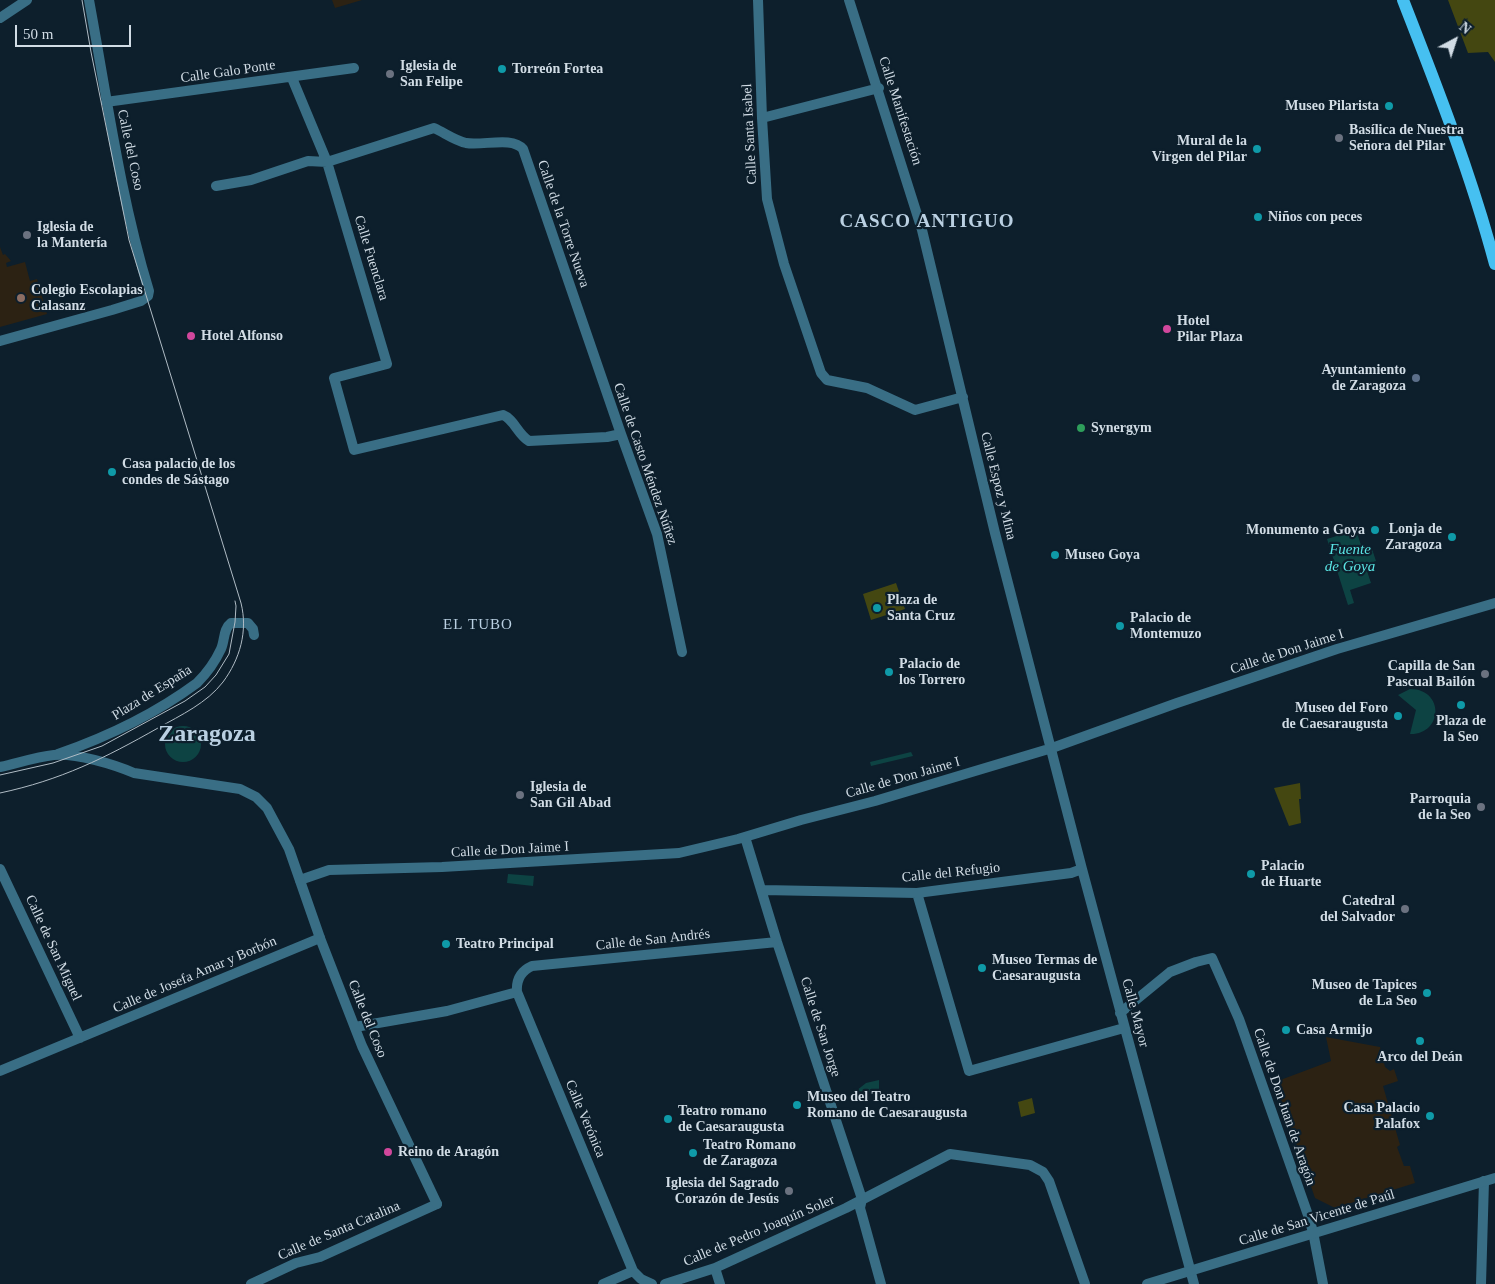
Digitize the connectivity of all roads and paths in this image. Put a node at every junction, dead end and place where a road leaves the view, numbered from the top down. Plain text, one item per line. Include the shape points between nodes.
1 (27, 0) edge
2 (89, 0) edge
3 (758, 0) edge
4 (849, 0) edge
5 (1403, 0) edge
6 (0, 18) edge
7 (354, 68) dead end
8 (292, 78) junction
9 (878, 88) junction
10 (106, 102) junction
11 (762, 118) junction
12 (327, 162) junction
13 (216, 186) dead end
14 (922, 230) joint
15 (1495, 264) edge
16 (580, 316) joint
17 (0, 341) edge
18 (963, 397) junction
19 (621, 434) junction
20 (1495, 603) edge
21 (254, 635) dead end
22 (682, 652) dead end
23 (1052, 748) junction
24 (56, 755) junction
25 (0, 767) edge
26 (746, 837) junction
27 (0, 869) edge
28 (1082, 869) junction
29 (300, 880) junction
30 (762, 890) junction
31 (917, 893) junction
32 (320, 938) junction
33 (777, 942) junction
34 (518, 978) joint
35 (517, 992) junction
36 (1120, 1013) junction
37 (355, 1027) junction
38 (1124, 1028) junction
39 (80, 1038) junction
40 (0, 1071) edge
41 (1495, 1178) edge
42 (1484, 1181) junction
43 (862, 1200) junction
44 (438, 1204) joint
45 (1313, 1232) junction
46 (715, 1268) junction
47 (633, 1271) junction
48 (1190, 1271) junction
49 (251, 1284) edge
50 (604, 1284) edge
51 (652, 1284) edge
52 (665, 1284) edge
53 (720, 1284) edge
54 (881, 1284) edge
55 (1085, 1284) edge
56 (1147, 1284) edge
57 (1194, 1284) edge
58 (1322, 1284) edge
59 (1481, 1284) edge

1 - 6 street
2 - 10 street, Calle del Coso
3 - 11 street, Calle Santa Isabel
4 - 9 street, Calle Manifestación
5 - 15 main road via 1466,170
7 - 8 street, Calle Galo Ponte
8 - 10 street, Calle Galo Ponte
8 - 12 street, Calle Fuenclara
9 - 11 street
9 - 14 street, Calle Manifestación
10 - 17 street, Calle del Coso via 148,296 130,305
11 - 18 street, Calle Santa Isabel via 767,199 784,264 825,379 867,388 915,410
12 - 13 street via 308,161 251,180
12 - 16 street, Calle de la Torre Nueva via 434,128 467,143 516,143 524,149
12 - 19 street, Calle Fuenclara via 388,364 334,378 354,450 503,415 529,441
14 - 18 street, Calle Espoz y Mina
16 - 19 street, Calle de Casto Méndez Núñez
18 - 23 street, Calle Espoz y Mina
19 - 22 street, Calle de Casto Méndez Núñez via 657,534
20 - 23 street, Calle de Don Jaime I via 1337,649
21 - 24 street, Plaza de España via 248,623 231,623 226,628 217,657 197,683 121,729
23 - 26 street, Calle de Don Jaime I
23 - 28 street, Calle Mayor
24 - 25 street
24 - 29 street, Calle del Coso via 106,763 134,773 249,792 267,808 284,838
26 - 29 street, Calle de Don Jaime I via 679,853 329,870
26 - 30 street, Calle de San Jorge
27 - 39 street, Calle de San Miguel
28 - 31 street, Calle del Refugio
28 - 36 street, Calle Mayor
29 - 32 street, Calle del Coso
30 - 31 street, Calle del Refugio
30 - 33 street, Calle de San Jorge
31 - 38 street via 969,1071
32 - 37 street, Calle del Coso
32 - 39 street, Calle de Josefa Amar y Borbón
33 - 34 street, Calle de San Andrés via 532,966
33 - 43 street, Calle de San Jorge
34 - 35 street, Calle Verónica
35 - 37 street via 447,1011
35 - 47 street, Calle Verónica
36 - 38 street, Calle Mayor
36 - 45 street, Calle de Don Juan de Aragón via 1170,972 1212,958 1239,1019
37 - 44 street, Calle del Coso
38 - 48 street, Calle Mayor
39 - 40 street, Calle de Josefa Amar y Borbón
41 - 42 street, Calle de San Vicente de Paúl
42 - 45 street, Calle de San Vicente de Paúl
42 - 59 street
43 - 46 street, Calle de Pedro Joaquín Soler
43 - 54 street, Calle de San Jorge via 860,1208
43 - 55 street, Calle de Pedro Joaquín Soler via 950,1154 1030,1165 1043,1172 1048,1180
44 - 49 street, Calle de Santa Catalina
45 - 48 street, Calle de San Vicente de Paúl
45 - 58 street, Calle de Don Juan de Aragón
46 - 52 street, Calle de Pedro Joaquín Soler
46 - 53 street
47 - 50 street
47 - 51 street
48 - 56 street, Calle de San Vicente de Paúl
48 - 57 street, Calle Mayor

